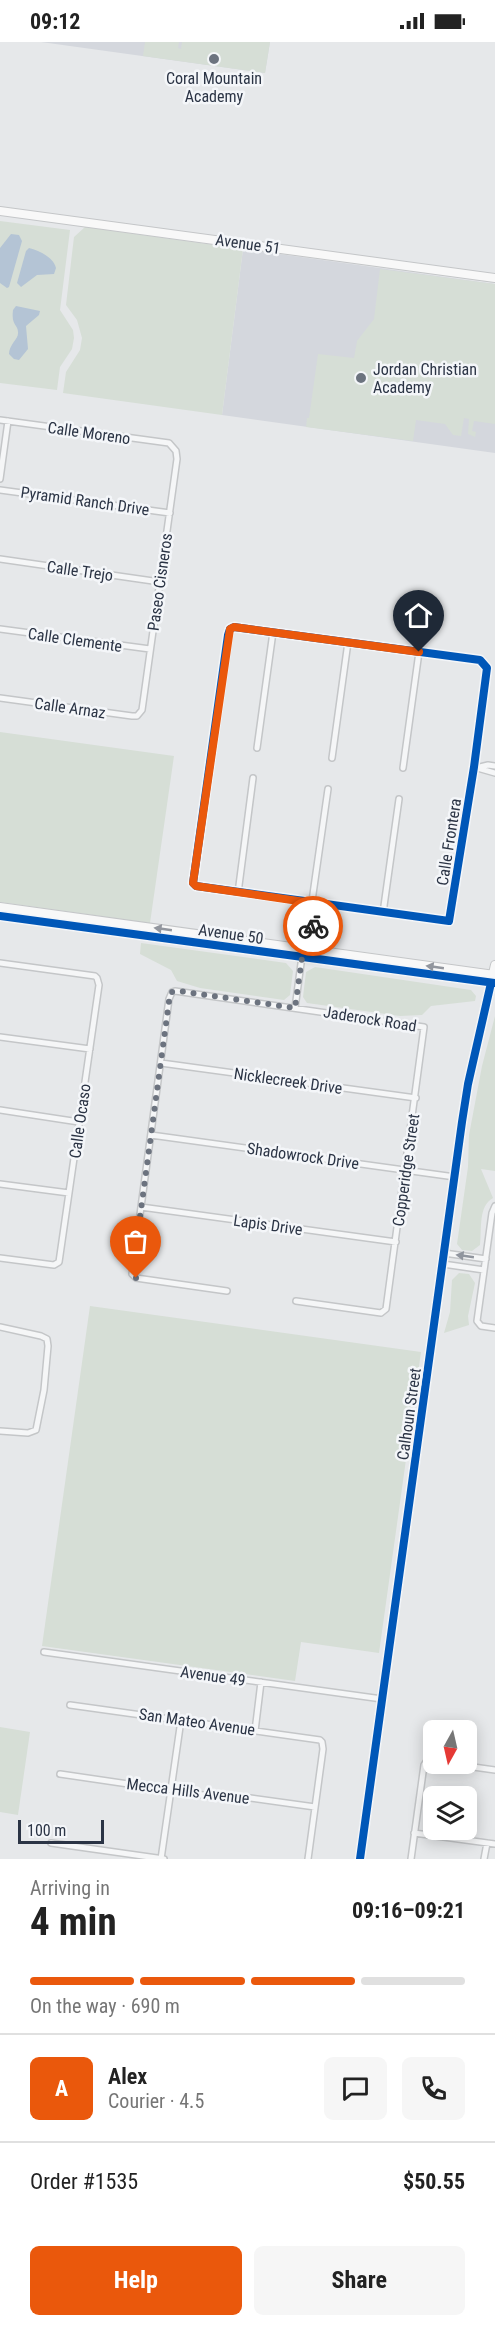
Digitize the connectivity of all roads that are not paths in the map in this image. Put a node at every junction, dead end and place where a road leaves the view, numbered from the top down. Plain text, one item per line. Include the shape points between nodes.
1 (0, 212) edge
2 (495, 278) edge
3 (0, 420) edge
4 (8, 421) junction
5 (176, 451) joint
6 (0, 478) edge
7 (0, 490) edge
8 (170, 513) junction
9 (0, 559) edge
10 (160, 582) junction
11 (0, 629) edge
12 (273, 632) junction
13 (348, 642) junction
14 (150, 650) junction
15 (419, 652) junction
16 (0, 698) edge
17 (140, 714) joint
18 (257, 748) dead end
19 (332, 758) dead end
20 (495, 766) edge
21 (477, 767) junction
22 (403, 768) dead end
23 (495, 773) edge
24 (253, 778) dead end
25 (328, 789) dead end
26 (399, 799) dead end
27 (238, 893) junction
28 (311, 906) junction
29 (0, 907) edge
30 (383, 913) junction
31 (0, 916) edge
32 (305, 945) junction
33 (302, 958) junction
34 (0, 963) edge
35 (495, 965) edge
36 (493, 979) edge
37 (295, 1008) junction
38 (424, 1027) joint
39 (0, 1037) edge
40 (90, 1049) junction
41 (161, 1063) junction
42 (416, 1098) junction
43 (0, 1110) edge
44 (80, 1122) junction
45 (151, 1135) junction
46 (406, 1170) junction
47 (455, 1177) junction
48 (0, 1184) edge
49 (69, 1193) junction
50 (495, 1206) edge
51 (141, 1207) junction
52 (396, 1242) junction
53 (444, 1253) junction
54 (0, 1258) edge
55 (486, 1259) junction
56 (443, 1264) junction
57 (484, 1270) junction
58 (227, 1291) dead end
59 (296, 1301) dead end
60 (0, 1327) edge
61 (495, 1328) edge
62 (0, 1431) edge
63 (44, 1652) dead end
64 (261, 1682) junction
65 (382, 1700) junction
66 (70, 1705) dead end
67 (181, 1720) junction
68 (255, 1731) junction
69 (477, 1767) edge
70 (495, 1770) edge
71 (60, 1774) dead end
72 (424, 1774) edge
73 (171, 1790) junction
74 (315, 1807) junction
75 (414, 1833) junction
76 (51, 1843) dead end
77 (487, 1843) junction
78 (495, 1844) edge
79 (162, 1859) edge
80 (308, 1859) edge
81 (360, 1859) edge
82 (411, 1859) edge
83 (484, 1859) edge

1 - 2 street, Avenue 51
3 - 4 street, Calle Moreno
4 - 5 street, Calle Moreno via 169,443
4 - 6 street
5 - 8 street, Paseo Cisneros
7 - 8 street, Pyramid Ranch Drive
8 - 10 street, Paseo Cisneros
9 - 10 street, Calle Trejo
10 - 14 street, Paseo Cisneros
11 - 14 street, Calle Clemente
12 - 13 street
12 - 18 street
12 - 27 street via 234,627 228,635 193,883
13 - 15 street
13 - 19 street
14 - 17 street, Paseo Cisneros
15 - 21 street, Calle Frontera via 480,660 487,668
15 - 22 street
16 - 17 street, Calle Arnaz
20 - 21 street
21 - 23 street
21 - 30 street, Calle Frontera via 449,921
24 - 27 street
25 - 28 street
26 - 30 street
27 - 28 street
28 - 30 street
28 - 32 street via 312,934
32 -> 29 street, Avenue 50
31 - 33 street, Avenue 50
32 - 33 street
36 -> 32 street, Avenue 50
33 - 36 street, Avenue 50
33 - 37 street
34 - 40 street, Calle Ocaso via 98,978
35 - 36 street, Calhoun Street
36 - 47 street, Calhoun Street via 468,1084
37 - 38 street, Jaderock Road
37 - 41 street, Jaderock Road via 172,992
38 - 42 street, Copperidge Street
39 - 40 street
40 - 44 street, Calle Ocaso
41 - 42 street, Nicklecreek Drive
41 - 45 street
42 - 46 street, Copperidge Street
43 - 44 street
44 - 49 street, Calle Ocaso
45 - 46 street, Shadowrock Drive
45 - 51 street
46 - 47 street, Shadowrock Drive
46 - 52 street, Copperidge Street
47 - 53 street, Calhoun Street
48 - 49 street
49 - 54 street, Calle Ocaso via 57,1264
50 - 55 street
51 - 52 street, Lapis Drive
51 - 58 street via 133,1277
52 - 59 street, Copperidge Street via 384,1312
55 -> 53 street
53 - 56 street, Calhoun Street
55 - 57 street
56 - 57 street
56 - 65 street, Calhoun Street
57 - 61 street via 478,1324
60 - 62 street via 41,1336 47,1339 48,1346 37,1427 34,1432
63 - 64 street, Avenue 49
64 - 65 street, Avenue 49
64 - 68 street
65 - 81 street, Calhoun Street
66 - 67 street, San Mateo Avenue
67 - 68 street, San Mateo Avenue
67 - 73 street
68 - 74 street, San Mateo Avenue via 322,1742
69 - 70 street
71 - 73 street, Mecca Hills Avenue
72 - 75 street
73 - 74 street, Mecca Hills Avenue
73 - 79 street
74 - 80 street
75 - 77 street
75 - 82 street
76 - 79 street
77 - 78 street
77 - 83 street

